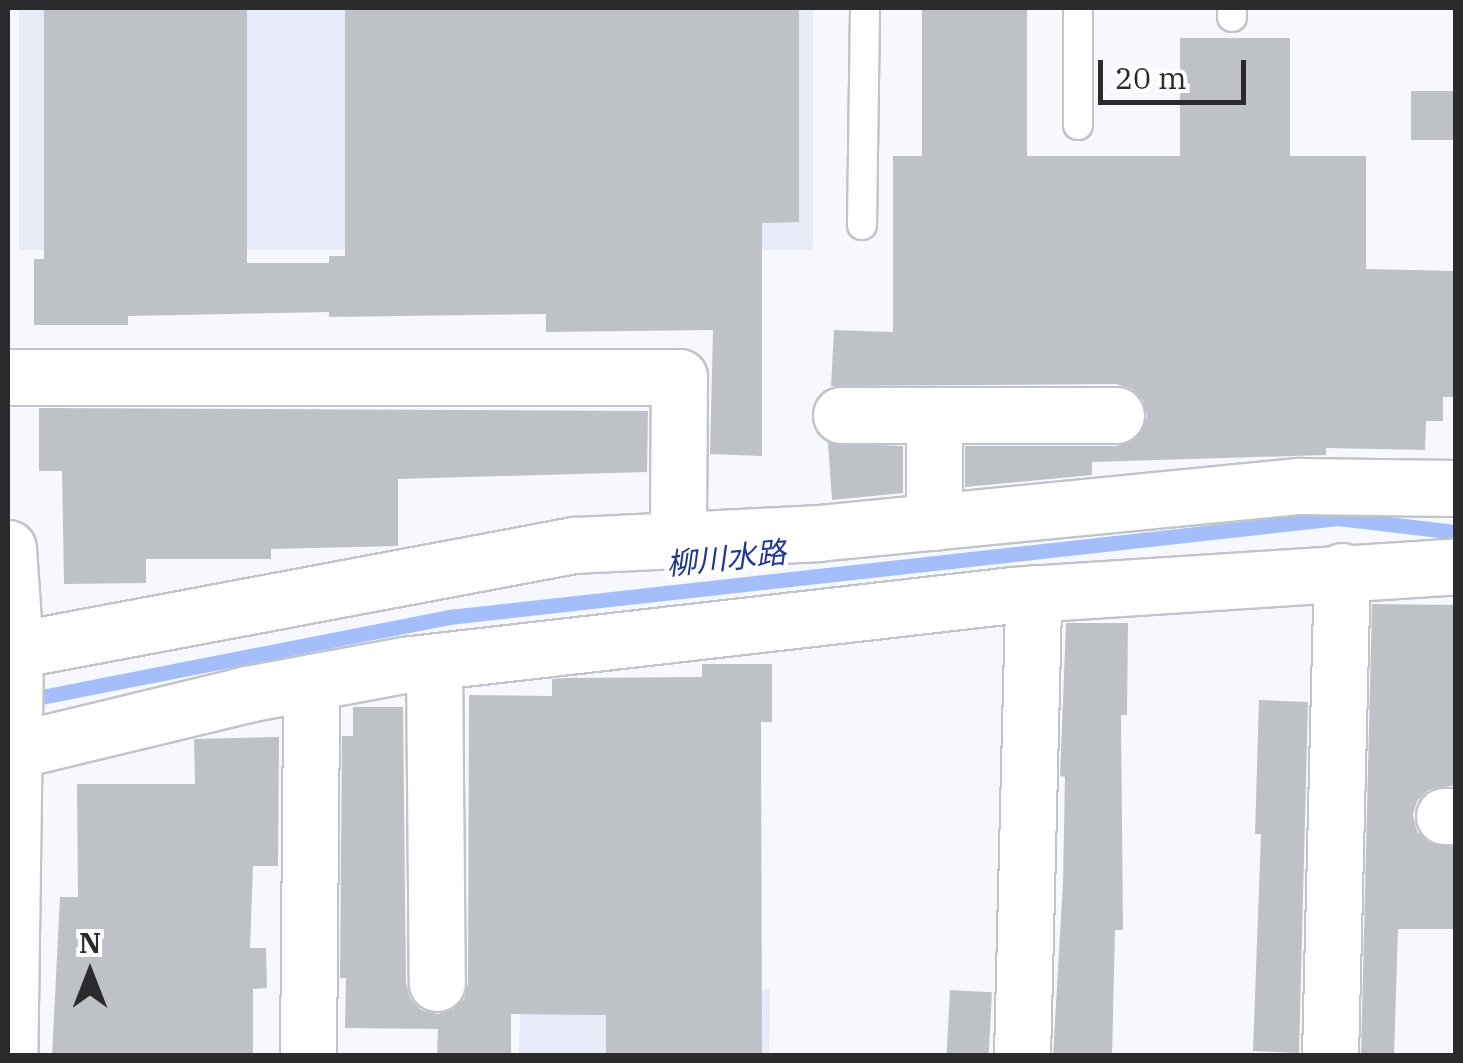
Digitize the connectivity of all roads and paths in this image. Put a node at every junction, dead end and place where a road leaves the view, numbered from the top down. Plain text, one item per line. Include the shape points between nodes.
1 (865, 8) edge
2 (1078, 8) edge
3 (1078, 125) dead end
4 (862, 225) dead end
5 (8, 377) edge
6 (841, 415) dead end
7 (934, 415) junction
8 (1116, 415) dead end
9 (1456, 488) edge
10 (934, 522) junction
11 (678, 538) junction
12 (8, 548) edge
13 (8, 565) edge
14 (1456, 566) edge
15 (1342, 571) junction
16 (1034, 593) junction
17 (14, 661) junction
18 (434, 662) junction
19 (311, 682) junction
20 (11, 745) edge
21 (437, 984) dead end
22 (9, 1056) edge
23 (308, 1056) edge
24 (1022, 1056) edge
25 (1330, 1056) edge

1 - 4 lane
2 - 3 lane
5 - 11 street via 678,377
6 - 7 street
7 - 8 street
7 - 10 street
9 - 10 street via 1298,486
10 - 11 street
11 - 17 street via 574,545
12 - 13 street
13 - 17 street
14 - 15 street
15 - 16 street
15 - 25 street
16 - 18 street
16 - 24 street
17 - 20 street
18 - 19 street
18 - 21 street
19 - 20 street
19 - 23 street
20 - 22 street

